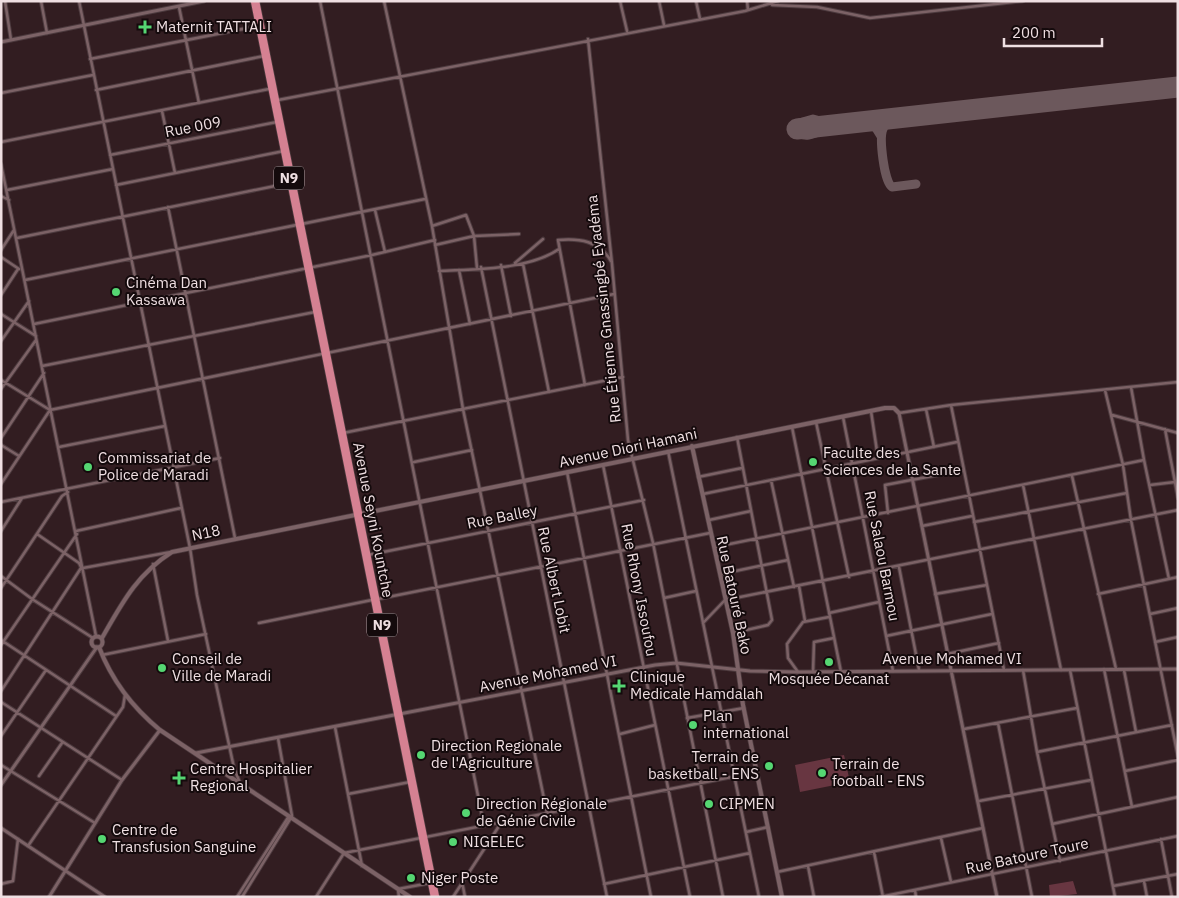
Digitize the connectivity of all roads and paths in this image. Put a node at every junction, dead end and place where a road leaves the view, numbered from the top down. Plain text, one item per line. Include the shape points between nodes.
1 (5, 1) edge
2 (41, 1) edge
3 (78, 1) edge
4 (204, 1) edge
5 (255, 1) edge
6 (320, 1) edge
7 (384, 1) edge
8 (620, 1) edge
9 (659, 1) edge
10 (696, 1) edge
11 (747, 1) edge
12 (778, 1) edge
13 (1023, 1) edge
14 (770, 4) junction
15 (179, 6) junction
16 (748, 10) junction
17 (700, 19) junction
18 (260, 25) junction
19 (664, 25) junction
20 (83, 26) junction
21 (628, 32) junction
22 (47, 33) junction
23 (186, 39) junction
24 (588, 39) junction
25 (11, 40) junction
26 (1, 42) edge
27 (264, 56) junction
28 (90, 59) junction
29 (193, 70) junction
30 (93, 75) junction
31 (399, 76) junction
32 (338, 87) junction
33 (271, 88) junction
34 (96, 90) junction
35 (1, 94) edge
36 (275, 100) junction
37 (200, 102) junction
38 (162, 111) junction
39 (279, 121) junction
40 (103, 122) junction
41 (1, 142) edge
42 (168, 144) junction
43 (284, 151) junction
44 (110, 155) junction
45 (1, 164) edge
46 (113, 169) junction
47 (174, 173) junction
48 (290, 183) junction
49 (116, 185) junction
50 (7, 190) junction
51 (2, 197) edge
52 (425, 199) junction
53 (9, 200) junction
54 (1, 201) edge
55 (168, 207) junction
56 (375, 210) junction
57 (364, 212) junction
58 (122, 216) junction
59 (300, 225) junction
60 (432, 226) junction
61 (15, 230) junction
62 (519, 234) dead end
63 (474, 236) junction
64 (17, 238) junction
65 (543, 239) dead end
66 (435, 240) junction
67 (435, 245) junction
68 (559, 249) junction
69 (1, 250) edge
70 (177, 250) junction
71 (385, 252) junction
72 (372, 255) junction
73 (1, 257) edge
74 (131, 259) junction
75 (513, 264) junction
76 (523, 264) junction
77 (612, 264) junction
78 (501, 266) junction
79 (479, 267) junction
80 (309, 268) junction
81 (18, 269) junction
82 (459, 270) junction
83 (439, 271) junction
84 (24, 272) junction
85 (25, 280) junction
86 (186, 293) junction
87 (614, 294) junction
88 (1, 295) edge
89 (29, 301) junction
90 (140, 302) junction
91 (570, 304) junction
92 (317, 312) junction
93 (533, 312) junction
94 (1, 314) edge
95 (511, 316) junction
96 (491, 321) junction
97 (14, 322) junction
98 (34, 324) junction
99 (470, 324) junction
100 (449, 329) junction
101 (194, 336) junction
102 (36, 338) junction
103 (1, 341) edge
104 (388, 341) junction
105 (148, 345) junction
106 (326, 353) junction
107 (42, 366) junction
108 (44, 373) junction
109 (623, 377) junction
110 (203, 379) junction
111 (1, 380) edge
112 (1178, 382) edge
113 (6, 383) junction
114 (585, 385) junction
115 (1131, 387) junction
116 (157, 388) junction
117 (1, 389) edge
118 (1104, 390) junction
119 (548, 392) junction
120 (28, 397) junction
121 (507, 401) junction
122 (951, 405) junction
123 (463, 409) junction
124 (926, 409) junction
125 (51, 410) junction
126 (871, 412) junction
127 (899, 413) junction
128 (1111, 415) junction
129 (843, 417) junction
130 (405, 420) junction
131 (816, 422) junction
132 (1138, 422) junction
133 (165, 426) junction
134 (792, 427) junction
135 (1165, 429) junction
136 (341, 433) junction
137 (1178, 433) edge
138 (737, 437) junction
139 (1, 438) edge
140 (958, 442) junction
141 (1, 445) edge
142 (692, 446) junction
143 (934, 446) junction
144 (59, 447) junction
145 (472, 450) junction
146 (668, 451) junction
147 (906, 452) junction
148 (20, 456) junction
149 (220, 458) junction
150 (878, 458) junction
151 (632, 459) junction
152 (1144, 460) junction
153 (414, 462) junction
154 (852, 464) junction
155 (603, 465) junction
156 (1123, 465) junction
157 (174, 467) junction
158 (742, 468) junction
159 (827, 468) junction
160 (964, 470) junction
161 (567, 472) junction
162 (800, 473) junction
163 (1072, 475) junction
164 (698, 477) junction
165 (771, 480) junction
166 (912, 480) junction
167 (523, 481) junction
168 (1175, 482) junction
169 (1, 484) edge
170 (746, 485) junction
171 (1023, 485) junction
172 (1150, 485) junction
173 (480, 489) junction
174 (68, 490) junction
175 (1127, 493) junction
176 (702, 494) junction
177 (968, 497) junction
178 (22, 498) junction
179 (1178, 498) edge
180 (644, 500) junction
181 (421, 501) junction
182 (1, 502) edge
183 (1078, 502) junction
184 (611, 507) junction
185 (918, 507) junction
186 (181, 508) junction
187 (1178, 510) edge
188 (751, 511) junction
189 (1028, 512) junction
190 (357, 513) junction
191 (888, 513) junction
192 (574, 514) junction
193 (1157, 515) junction
194 (972, 516) junction
195 (864, 517) junction
196 (707, 520) junction
197 (1131, 520) junction
198 (838, 522) junction
199 (974, 522) junction
200 (531, 523) junction
201 (922, 526) junction
202 (811, 527) junction
203 (1084, 528) junction
204 (489, 530) junction
205 (1, 531) edge
206 (77, 532) junction
207 (782, 532) junction
208 (710, 533) junction
209 (37, 534) junction
210 (686, 537) junction
211 (757, 537) junction
212 (235, 538) junction
213 (1034, 538) junction
214 (653, 543) junction
215 (429, 544) junction
216 (713, 547) junction
217 (190, 548) junction
218 (979, 549) junction
219 (620, 550) junction
220 (62, 552) junction
221 (172, 552) junction
222 (366, 555) junction
223 (583, 558) junction
224 (788, 560) junction
225 (929, 561) junction
226 (153, 564) junction
227 (540, 566) junction
228 (762, 566) junction
229 (899, 567) junction
230 (82, 568) junction
231 (874, 572) junction
232 (719, 574) junction
233 (497, 575) junction
234 (1, 576) edge
235 (849, 577) junction
236 (1178, 577) edge
237 (1169, 579) junction
238 (7, 580) junction
239 (822, 582) junction
240 (1144, 584) junction
241 (987, 585) junction
242 (799, 586) junction
243 (437, 587) junction
244 (794, 587) junction
245 (1, 588) edge
246 (697, 591) junction
247 (767, 592) junction
248 (935, 594) junction
249 (1098, 594) junction
250 (664, 598) junction
251 (32, 599) junction
252 (375, 600) junction
253 (726, 600) junction
254 (880, 602) junction
255 (1178, 608) edge
256 (53, 613) junction
257 (993, 614) junction
258 (1150, 614) junction
259 (829, 615) junction
260 (805, 621) junction
261 (259, 623) dead end
262 (703, 623) junction
263 (941, 625) junction
264 (911, 631) junction
265 (733, 633) junction
266 (206, 634) junction
267 (886, 636) junction
268 (95, 637) junction
269 (1178, 637) edge
270 (102, 638) junction
271 (834, 638) junction
272 (168, 641) junction
273 (2, 642) edge
274 (1155, 642) junction
275 (999, 643) junction
276 (98, 647) junction
277 (947, 654) junction
278 (102, 655) junction
279 (24, 656) junction
280 (676, 663) junction
281 (712, 666) junction
282 (643, 667) junction
283 (1116, 669) junction
284 (1124, 669) junction
285 (1160, 669) junction
286 (1178, 669) edge
287 (46, 670) junction
288 (737, 670) junction
289 (893, 670) junction
290 (919, 670) junction
291 (951, 670) junction
292 (1004, 670) junction
293 (1023, 670) junction
294 (1061, 670) junction
295 (1070, 670) junction
296 (1104, 670) junction
297 (798, 672) junction
298 (813, 672) junction
299 (841, 672) junction
300 (607, 674) junction
301 (564, 683) junction
302 (69, 685) junction
303 (1, 691) edge
304 (521, 691) junction
305 (125, 695) junction
306 (1, 702) edge
307 (460, 703) junction
308 (744, 708) junction
309 (1077, 708) junction
310 (721, 712) junction
311 (17, 713) junction
312 (116, 716) junction
313 (398, 716) junction
314 (1031, 717) junction
315 (687, 718) junction
316 (998, 723) junction
317 (655, 725) junction
318 (1172, 725) junction
319 (335, 727) junction
320 (40, 728) junction
321 (964, 729) junction
322 (160, 730) junction
323 (1136, 732) junction
324 (620, 734) junction
325 (1, 736) edge
326 (1116, 736) junction
327 (278, 738) junction
328 (1084, 742) junction
329 (62, 743) junction
330 (230, 747) junction
331 (1037, 752) junction
332 (196, 753) junction
333 (1178, 758) edge
334 (86, 759) junction
335 (1, 765) edge
336 (1124, 771) junction
337 (11, 772) junction
338 (756, 772) junction
339 (39, 776) dead end
340 (735, 776) junction
341 (122, 780) junction
342 (1091, 780) junction
343 (412, 782) junction
344 (700, 783) junction
345 (1, 785) edge
346 (242, 785) junction
347 (1044, 789) junction
348 (668, 790) junction
349 (348, 794) junction
350 (1012, 795) junction
351 (632, 796) junction
352 (1178, 797) edge
353 (58, 802) junction
354 (979, 802) junction
355 (589, 805) junction
356 (1132, 807) junction
357 (547, 814) junction
358 (1098, 814) junction
359 (291, 816) junction
360 (501, 823) junction
361 (95, 824) junction
362 (1052, 824) junction
363 (484, 826) junction
364 (768, 827) junction
365 (1, 828) edge
366 (984, 828) junction
367 (746, 832) junction
368 (1178, 836) edge
369 (941, 838) junction
370 (18, 839) junction
371 (422, 839) junction
372 (1161, 839) junction
373 (271, 845) junction
374 (28, 846) junction
375 (275, 847) junction
376 (1106, 850) junction
377 (359, 851) junction
378 (874, 852) junction
379 (344, 853) junction
380 (750, 853) junction
381 (716, 860) junction
382 (1060, 861) junction
383 (362, 866) junction
384 (808, 866) junction
385 (684, 867) junction
386 (1026, 867) junction
387 (66, 871) junction
388 (777, 872) junction
389 (647, 874) junction
390 (992, 874) junction
391 (1178, 874) edge
392 (1168, 876) junction
393 (1144, 881) junction
394 (432, 882) junction
395 (462, 882) junction
396 (951, 882) junction
397 (1, 884) edge
398 (604, 884) junction
399 (1113, 886) junction
400 (398, 889) junction
401 (915, 890) junction
402 (49, 897) edge
403 (105, 897) edge
404 (237, 897) edge
405 (242, 897) edge
406 (316, 897) edge
407 (399, 897) edge
408 (410, 897) edge
409 (433, 897) edge
410 (437, 897) edge
411 (453, 897) edge
412 (465, 897) edge
413 (606, 897) edge
414 (651, 897) edge
415 (690, 897) edge
416 (723, 897) edge
417 (759, 897) edge
418 (782, 897) edge
419 (814, 897) edge
420 (882, 897) edge
421 (916, 897) edge
422 (997, 897) edge
423 (1032, 897) edge
424 (1115, 897) edge
425 (1147, 897) edge
426 (1172, 897) edge

1 - 25 street
2 - 22 street
3 - 20 street
4 - 15 street
5 - 18 highway, N9
6 - 32 street
7 - 31 street
8 - 21 street
9 - 19 street
10 - 17 street
11 - 16 street
12 - 14 street
13 - 14 street via 870,18 817,7
14 - 16 street
15 - 20 street
15 - 23 street
16 - 17 street
17 - 19 street
18 - 23 street
18 - 27 highway, N9
18 - 36 highway, N9
19 - 21 street
20 - 22 street
20 - 28 street
21 - 24 street
22 - 25 street
23 - 28 street
23 - 29 street
24 - 31 street
24 - 77 street, Rue Étienne Gnassingbé Eyadéma
25 - 26 street
27 - 29 street
27 - 33 highway, N9
28 - 30 street
29 - 34 street
29 - 37 street
30 - 34 street
30 - 35 street
31 - 32 street
31 - 52 street
32 - 36 street
32 - 57 street
33 - 36 highway, N9
33 - 37 street
34 - 40 street
36 - 39 highway, N9
37 - 38 street
38 - 40 street
38 - 42 street
39 - 42 street, Rue 009
39 - 43 highway, N9
39 - 59 highway, N9
40 - 41 street
40 - 44 street
42 - 44 street, Rue 009
42 - 47 street
43 - 47 street
43 - 48 highway, N9
44 - 46 street
45 - 50 street
46 - 49 street
46 - 50 street
47 - 49 street
48 - 55 street
48 - 59 highway, N9
49 - 58 street
50 - 53 street
51 - 53 street
51 - 54 street
52 - 56 street
52 - 60 street
53 - 61 street
55 - 58 street
55 - 70 street
56 - 57 street
56 - 71 street
57 - 59 street
57 - 72 street
58 - 64 street
58 - 74 street
59 - 70 street
59 - 80 highway, N9
60 - 63 street via 466,215
60 - 66 street
61 - 64 street
61 - 69 street
62 - 63 street
63 - 67 street
63 - 79 street, Rue Albert Lobit
64 - 84 street
65 - 75 street
66 - 67 street
66 - 71 street
67 - 83 street
68 - 76 street
68 - 77 street via 558,240 585,241 603,250
68 - 91 street
70 - 74 street
70 - 86 street
71 - 72 street
72 - 80 street
72 - 104 street
73 - 81 street
74 - 85 street
74 - 90 street
75 - 76 street
75 - 78 street
76 - 93 street
77 - 87 street, Rue Étienne Gnassingbé Eyadéma
78 - 79 street
78 - 95 street
79 - 82 street
79 - 96 street, Rue Albert Lobit
80 - 86 street
80 - 92 highway, N9
81 - 84 street
81 - 88 street
82 - 83 street
82 - 99 street
83 - 100 street
84 - 85 street
85 - 89 street
86 - 90 street
86 - 101 street
87 - 91 street
87 - 109 street, Rue Étienne Gnassingbé Eyadéma
89 - 97 street
89 - 98 street
90 - 98 street
90 - 105 street
91 - 93 street
91 - 114 street
92 - 101 street
92 - 106 highway, N9
93 - 95 street
93 - 119 street
94 - 97 street
95 - 96 street
96 - 99 street
96 - 121 street, Rue Albert Lobit
97 - 102 street
97 - 103 street
98 - 102 street
99 - 100 street
100 - 104 street
100 - 123 street
101 - 105 street
101 - 110 street
102 - 107 street
102 - 113 street
104 - 106 street
104 - 130 street
105 - 107 street
105 - 116 street
106 - 110 street
106 - 136 highway, Avenue Seyni Kountche / N9
107 - 108 street
108 - 120 street
108 - 125 street
109 - 114 street
109 - 151 street, Rue Étienne Gnassingbé Eyadéma
110 - 116 street
110 - 149 street
111 - 113 street
112 - 115 street
113 - 117 street
113 - 120 street
114 - 119 street
115 - 118 street
115 - 132 street
116 - 125 street
116 - 133 street
118 - 122 street
118 - 128 street
119 - 121 street
120 - 125 street
120 - 139 street
121 - 123 street
121 - 167 street, Rue Albert Lobit
122 - 124 street
122 - 140 street
123 - 130 street
123 - 145 street
124 - 127 street
124 - 143 street
125 - 144 street
125 - 148 street
126 - 127 main road, Avenue Diori Hamani via 890,408
126 - 129 main road, Avenue Diori Hamani
126 - 150 street
127 - 147 street
128 - 132 street
128 - 156 street
129 - 131 main road, Avenue Diori Hamani
129 - 154 street, Rue Salaou Barmou
130 - 136 street
130 - 153 street
131 - 134 main road, Avenue Diori Hamani
131 - 159 street
132 - 135 street
132 - 152 street
133 - 144 street
133 - 157 street
134 - 138 main road, Avenue Diori Hamani
134 - 162 street
135 - 137 street
135 - 168 street
136 - 190 highway, Avenue Seyni Kountche / N9
138 - 142 main road, Avenue Diori Hamani
138 - 158 street
140 - 143 street
140 - 160 street
141 - 148 street
142 - 146 main road, Avenue Diori Hamani
142 - 164 main road, Rue Batouré Bako
143 - 147 street
144 - 174 street
145 - 153 street
145 - 173 street
146 - 151 main road, Avenue Diori Hamani
146 - 210 street
147 - 150 street
147 - 166 street
148 - 169 street
149 - 157 street
149 - 212 street
150 - 154 street
151 - 155 main road, Avenue Diori Hamani
151 - 180 street, Rue Étienne Gnassingbé Eyadéma
152 - 156 street
152 - 172 street
153 - 181 street
154 - 159 street
154 - 195 street, Rue Salaou Barmou
155 - 161 main road, Avenue Diori Hamani
155 - 184 street, Rue Rhony Issoufou
156 - 163 street
156 - 175 street
157 - 174 street
157 - 186 street
158 - 164 street
158 - 170 street
159 - 162 street
159 - 198 street
160 - 166 street
160 - 177 street
161 - 167 main road, Avenue Diori Hamani
161 - 192 street
162 - 165 street
162 - 202 street
163 - 171 street
163 - 183 street
164 - 176 main road, Rue Batouré Bako
165 - 170 street
165 - 207 street
166 - 185 street
166 - 191 street via 885,485
167 - 173 main road, Avenue Diori Hamani
167 - 200 street, Rue Albert Lobit
168 - 172 street
168 - 179 street
170 - 176 street
170 - 188 street
171 - 177 street
171 - 189 street
172 - 193 street
173 - 181 main road, Avenue Diori Hamani
173 - 204 street
174 - 178 street
174 - 206 street
174 - 209 street
175 - 183 street
175 - 197 street
176 - 196 main road, Rue Batouré Bako
177 - 185 street
177 - 194 street
178 - 182 street
178 - 205 street
180 - 184 street, Rue Balley
180 - 214 street, Rue Étienne Gnassingbé Eyadéma
181 - 190 main road, Avenue Diori Hamani
181 - 215 street
183 - 189 street
183 - 203 street
184 - 192 street, Rue Balley
184 - 219 street, Rue Rhony Issoufou
185 - 191 street
185 - 201 street
186 - 206 street
186 - 217 street
187 - 193 street
188 - 196 street
188 - 211 street
189 - 199 street
189 - 213 street
190 - 212 main road, N18
190 - 222 highway, Avenue Seyni Kountche / N9
191 - 195 street
192 - 200 street, Rue Balley
192 - 223 street
193 - 197 street
193 - 237 street
194 - 199 street
194 - 201 street
195 - 198 street
195 - 231 street, Rue Salaou Barmou
196 - 208 main road, Rue Batouré Bako
197 - 203 street
197 - 240 street
198 - 202 street
198 - 235 street
199 - 218 street
200 - 204 street, Rue Balley
200 - 227 street, Rue Albert Lobit
201 - 225 street
202 - 207 street
202 - 239 street
203 - 213 street
203 - 249 street
204 - 215 street, Rue Balley
204 - 233 street
206 - 220 street
206 - 230 street
207 - 211 street
207 - 224 street
208 - 210 street
208 - 216 main road, Rue Batouré Bako
209 - 220 street
209 - 238 street
210 - 214 street
210 - 246 street
211 - 216 street
211 - 228 street
212 - 217 main road, N18
213 - 218 street
213 - 294 street
214 - 219 street
214 - 250 street, Rue Étienne Gnassingbé Eyadéma
215 - 222 street, Rue Balley
215 - 243 street
216 - 232 main road, Rue Batouré Bako
217 - 221 main road, N18
217 - 266 street
218 - 225 street
218 - 241 street
219 - 223 street
219 - 282 street, Rue Rhony Issoufou
220 - 230 street
220 - 251 street
221 - 226 main road, N18
221 - 230 street
222 - 252 highway, Avenue Seyni Kountche / N9
223 - 227 street
223 - 300 street
224 - 228 street
224 - 244 street
225 - 229 street
225 - 248 street
226 - 270 main road, N18 via 135,584
226 - 272 street
227 - 233 street
227 - 301 street, Rue Albert Lobit
228 - 232 street
228 - 247 street
229 - 231 street
229 - 264 street
230 - 256 street
230 - 268 street
231 - 235 street
231 - 254 street, Rue Salaou Barmou
232 - 253 main road, Rue Batouré Bako
233 - 243 street
233 - 304 street
234 - 238 street
235 - 239 street
236 - 237 street
237 - 240 street
238 - 245 street
238 - 251 street
239 - 242 street
239 - 259 street
240 - 249 street
240 - 258 street
241 - 248 street
241 - 257 street
242 - 244 street
242 - 260 street
243 - 252 street
243 - 307 street
244 - 247 street
246 - 250 street
246 - 262 street
247 - 253 street
247 - 265 street via 771,623
248 - 263 street
249 - 283 street
250 - 280 street, Rue Étienne Gnassingbé Eyadéma
251 - 256 street
251 - 273 street
252 - 261 street
252 - 313 highway, Avenue Seyni Kountche / N9
253 - 262 street
253 - 265 main road, Rue Batouré Bako
254 - 259 street
254 - 267 street, Rue Salaou Barmou
255 - 258 street
256 - 268 street
256 - 279 street
257 - 263 street
257 - 275 street
258 - 274 street
259 - 260 street
259 - 271 street
260 - 297 street via 787,644 788,658
262 - 281 street
263 - 264 street
263 - 277 street
264 - 267 street
264 - 290 street
265 - 288 main road, Rue Batouré Bako
266 - 272 street
266 - 330 street
267 - 289 street, Rue Salaou Barmou
268 - 270 main road
268 - 276 main road via 92,644
269 - 274 street
270 - 276 main road, N18
271 - 298 street via 814,642
271 - 299 street
272 - 278 street
273 - 279 street
274 - 285 street
275 - 277 street
275 - 292 street
276 - 278 main road
276 - 302 street
277 - 291 street
278 - 305 main road
279 - 287 street
279 - 303 street
280 - 281 street, Avenue Mohamed VI
280 - 282 street, Avenue Mohamed VI
280 - 315 street, Rue Étienne Gnassingbé Eyadéma
281 - 288 street, Avenue Mohamed VI
281 - 310 street
282 - 300 street, Avenue Mohamed VI
282 - 317 street, Rue Rhony Issoufou
283 - 284 street, Avenue Mohamed VI
283 - 296 street, Avenue Mohamed VI
284 - 285 street, Avenue Mohamed VI
284 - 323 street
285 - 286 street, Avenue Mohamed VI
285 - 318 street
287 - 302 street
287 - 311 street
288 - 297 street, Avenue Mohamed VI
288 - 308 main road, Rue Batouré Bako
289 - 290 street, Avenue Mohamed VI
289 - 299 street, Avenue Mohamed VI
290 - 291 street, Avenue Mohamed VI
291 - 292 street, Avenue Mohamed VI
291 - 321 street
292 - 293 street, Avenue Mohamed VI
293 - 294 street, Avenue Mohamed VI
293 - 314 street
294 - 295 street, Avenue Mohamed VI
295 - 296 street, Avenue Mohamed VI
295 - 309 street
296 - 326 street
297 - 298 street, Avenue Mohamed VI
298 - 299 street, Avenue Mohamed VI
300 - 301 street, Avenue Mohamed VI
300 - 324 street
301 - 304 street, Avenue Mohamed VI
301 - 355 street, Rue Albert Lobit
302 - 312 street
302 - 320 street
304 - 307 street, Avenue Mohamed VI
304 - 357 street
305 - 312 street via 123,707
305 - 322 main road
306 - 311 street
307 - 313 street, Avenue Mohamed VI
307 - 363 street
308 - 310 street
308 - 338 main road, Rue Batouré Bako
309 - 314 street
309 - 328 street
310 - 315 street
310 - 340 street
311 - 320 street
311 - 325 street
312 - 334 street
313 - 319 street, Avenue Mohamed VI
313 - 343 highway, Avenue Seyni Kountche / N9
314 - 316 street
314 - 331 street
315 - 344 street, Rue Étienne Gnassingbé Eyadéma
316 - 321 street
316 - 350 street
317 - 324 street
317 - 348 street, Rue Rhony Issoufou
318 - 323 street
318 - 333 street
319 - 327 street, Avenue Mohamed VI
319 - 349 street
320 - 329 street
320 - 337 street
321 - 354 street
322 - 332 main road
322 - 341 street
323 - 326 street
324 - 351 street
326 - 328 street
326 - 336 street
327 - 330 street, Avenue Mohamed VI
327 - 359 street
328 - 331 street
328 - 342 street
329 - 334 street
329 - 339 street
330 - 332 street, Avenue Mohamed VI
330 - 346 street via 234,768
331 - 347 street
332 - 346 main road
333 - 336 street
334 - 341 street
334 - 353 street
335 - 337 street
336 - 356 street
337 - 345 street
337 - 353 street
338 - 340 street
338 - 364 main road, Rue Batouré Bako
340 - 344 street
340 - 367 street
341 - 361 street
342 - 347 street
342 - 358 street
343 - 349 street
343 - 371 highway, Avenue Seyni Kountche / N9
344 - 348 street
344 - 381 street, Rue Étienne Gnassingbé Eyadéma
346 - 359 main road
347 - 350 street
347 - 362 street
348 - 351 street
348 - 385 street, Rue Rhony Issoufou
349 - 377 street
350 - 354 street
350 - 386 street
351 - 355 street
351 - 389 street
352 - 356 street
353 - 361 street
353 - 374 street
354 - 366 street
355 - 357 street
355 - 398 street, Rue Albert Lobit
356 - 358 street
357 - 360 street
358 - 362 street
358 - 376 street
359 - 373 street
359 - 375 street
359 - 379 main road
360 - 363 street
360 - 395 street
361 - 387 street
362 - 382 street
363 - 371 street
364 - 367 street
364 - 388 main road, Rue Batouré Bako
365 - 370 street
366 - 369 street
366 - 390 street
367 - 380 street
368 - 372 street, Rue Batoure Toure
369 - 378 street
369 - 396 street
370 - 374 street
370 - 397 street via 13,881
371 - 377 street
371 - 394 highway, Avenue Seyni Kountche / N9
372 - 376 street, Rue Batoure Toure
372 - 392 street
373 - 375 street
373 - 404 street
374 - 387 street
375 - 405 street
376 - 382 street, Rue Batoure Toure
376 - 399 street
377 - 379 street
377 - 383 street
378 - 384 street
378 - 420 street
379 - 383 main road
379 - 406 street
380 - 381 street
380 - 417 street
381 - 385 street
381 - 416 street, Rue Étienne Gnassingbé Eyadéma
382 - 386 street, Rue Batoure Toure
383 - 400 main road
384 - 388 street
384 - 419 street
385 - 389 street
385 - 415 street, Rue Rhony Issoufou
386 - 390 street, Rue Batoure Toure
386 - 423 street
387 - 402 street
387 - 403 street
388 - 418 main road, Rue Batouré Bako
389 - 398 street
389 - 414 street
390 - 396 street, Rue Batoure Toure
390 - 422 street
391 - 392 street
392 - 393 street
392 - 426 street
393 - 399 street
393 - 425 street
394 - 400 street
394 - 409 highway, Avenue Seyni Kountche / N9
394 - 410 highway, Avenue Seyni Kountche / N9
395 - 411 street
395 - 412 street
396 - 401 street, Rue Batoure Toure
398 - 413 street, Rue Albert Lobit
399 - 424 street
400 - 407 street
400 - 408 main road
401 - 420 street, Rue Batoure Toure
401 - 421 street

